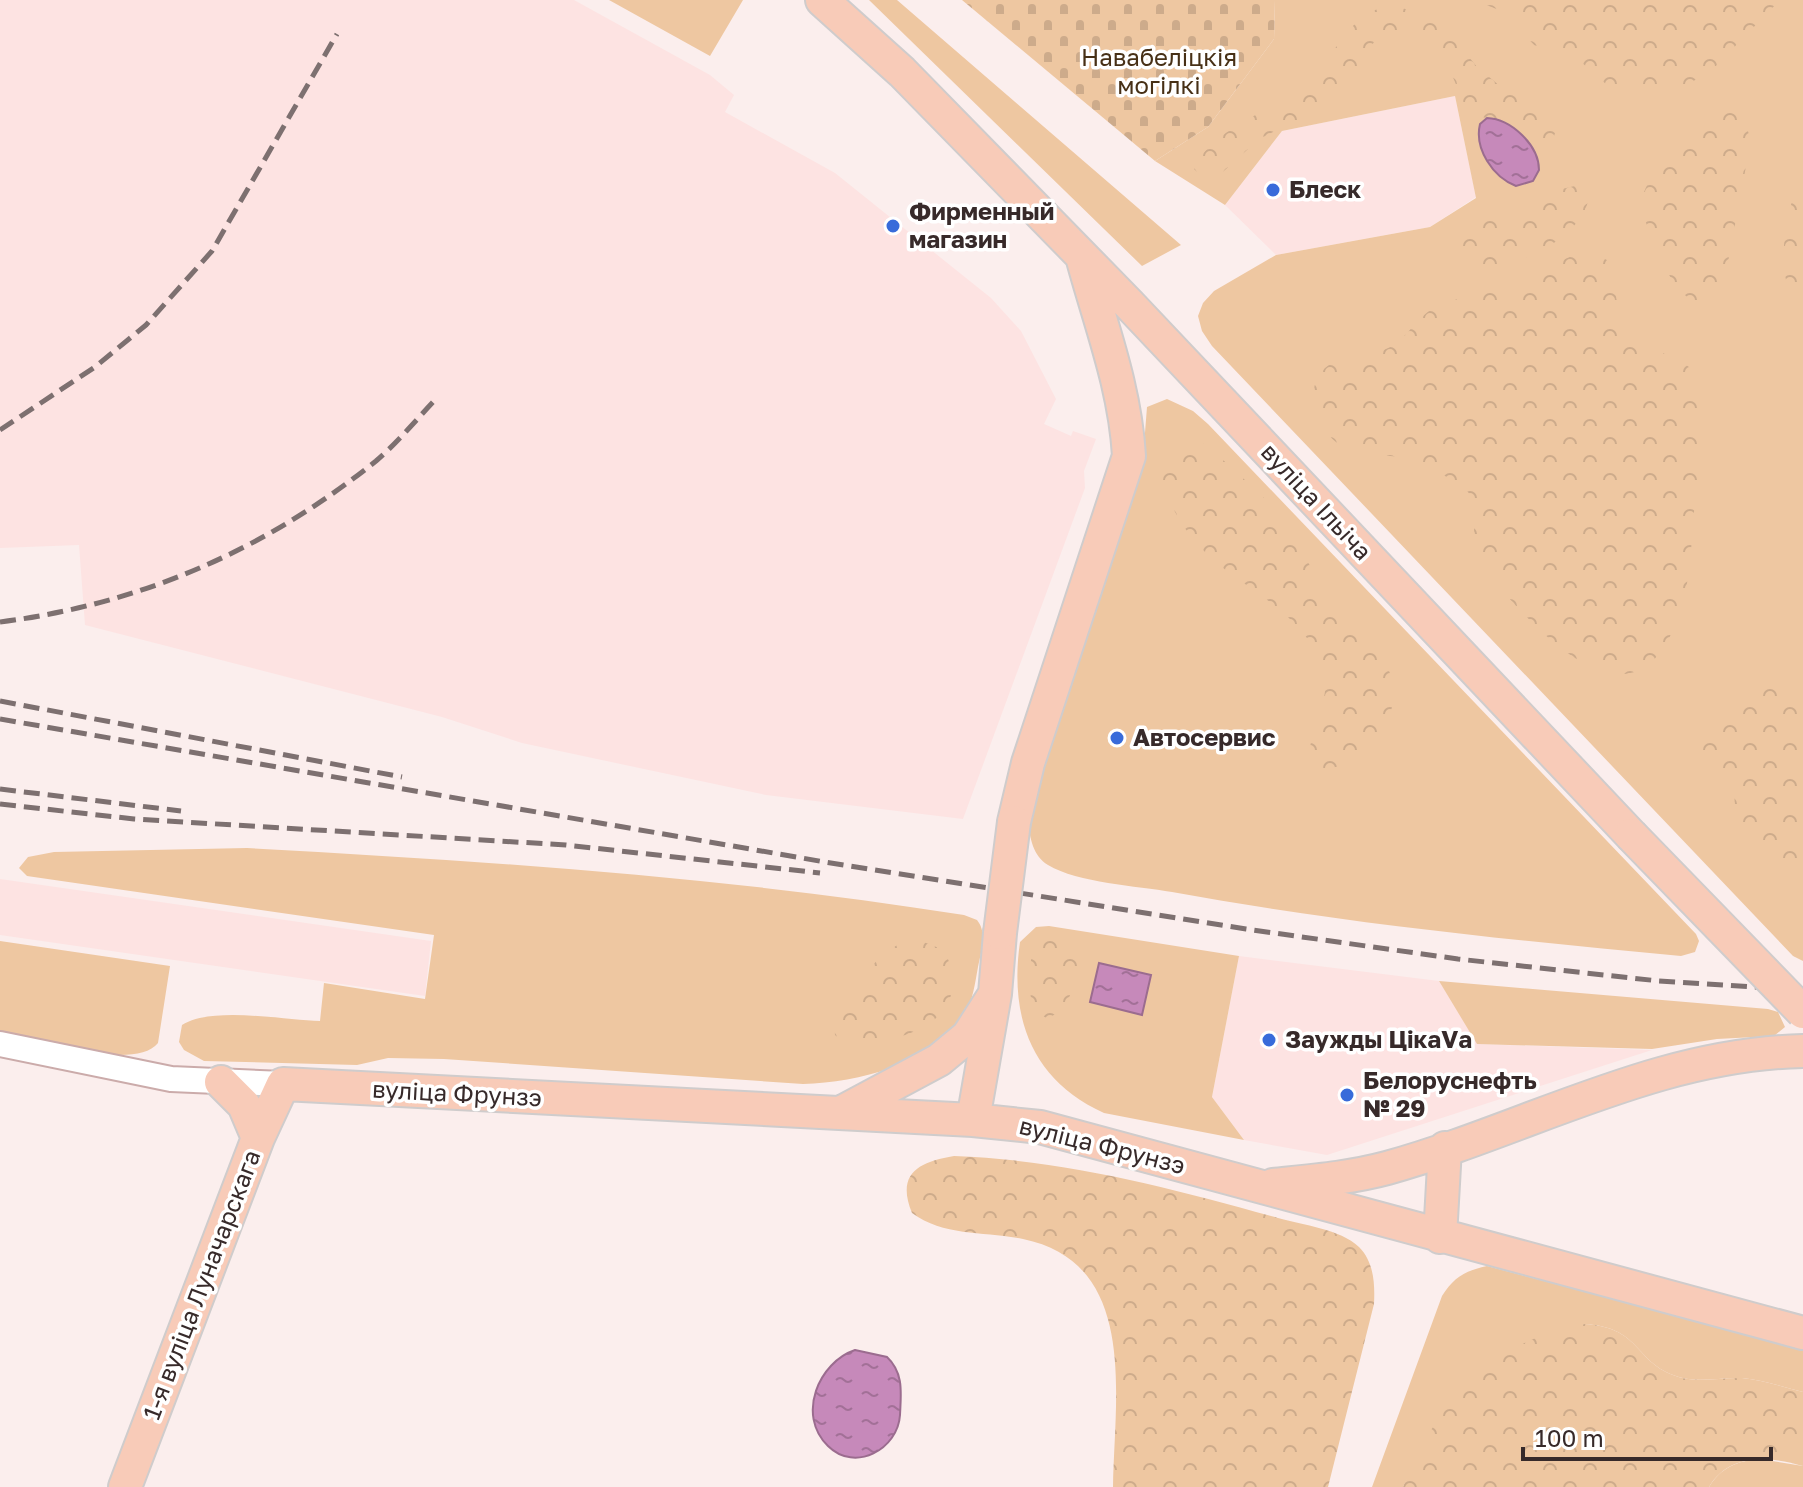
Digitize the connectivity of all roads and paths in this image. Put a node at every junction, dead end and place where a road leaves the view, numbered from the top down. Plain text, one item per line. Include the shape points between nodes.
1 (822, 0) edge
2 (1082, 257) junction
3 (995, 994) junction
4 (1803, 1012) edge
5 (0, 1044) edge
6 (1803, 1051) edge
7 (221, 1082) junction
8 (283, 1084) junction
9 (840, 1113) junction
10 (973, 1120) junction
11 (258, 1138) junction
12 (1445, 1148) junction
13 (1257, 1186) junction
14 (1440, 1237) junction
15 (1803, 1333) edge
16 (125, 1487) edge

1 - 2 main road, вуліца Ільіча via 902,72
2 - 3 main road, bridge via 1118,372 1129,456 1028,763 1014,822
2 - 4 main road, вуліца Ільіча, bridge
3 - 9 main road via 968,1036 939,1060
3 - 10 main road
5 - 7 street via 171,1079
6 - 12 main road via 1723,1057 1673,1068
7 - 8 street
7 - 11 main road via 244,1105
8 - 9 main road, вуліца Фрунзэ
8 - 11 main road, 1-я вуліца Луначарскага
9 - 10 main road, вуліца Фрунзэ
10 - 13 main road, вуліца Фрунзэ via 1040,1127
11 - 16 main road, 1-я вуліца Луначарскага
12 - 13 main road via 1386,1168
12 - 14 main road
13 - 14 main road, вуліца Фрунзэ
14 - 15 main road, вуліца Фрунзэ

